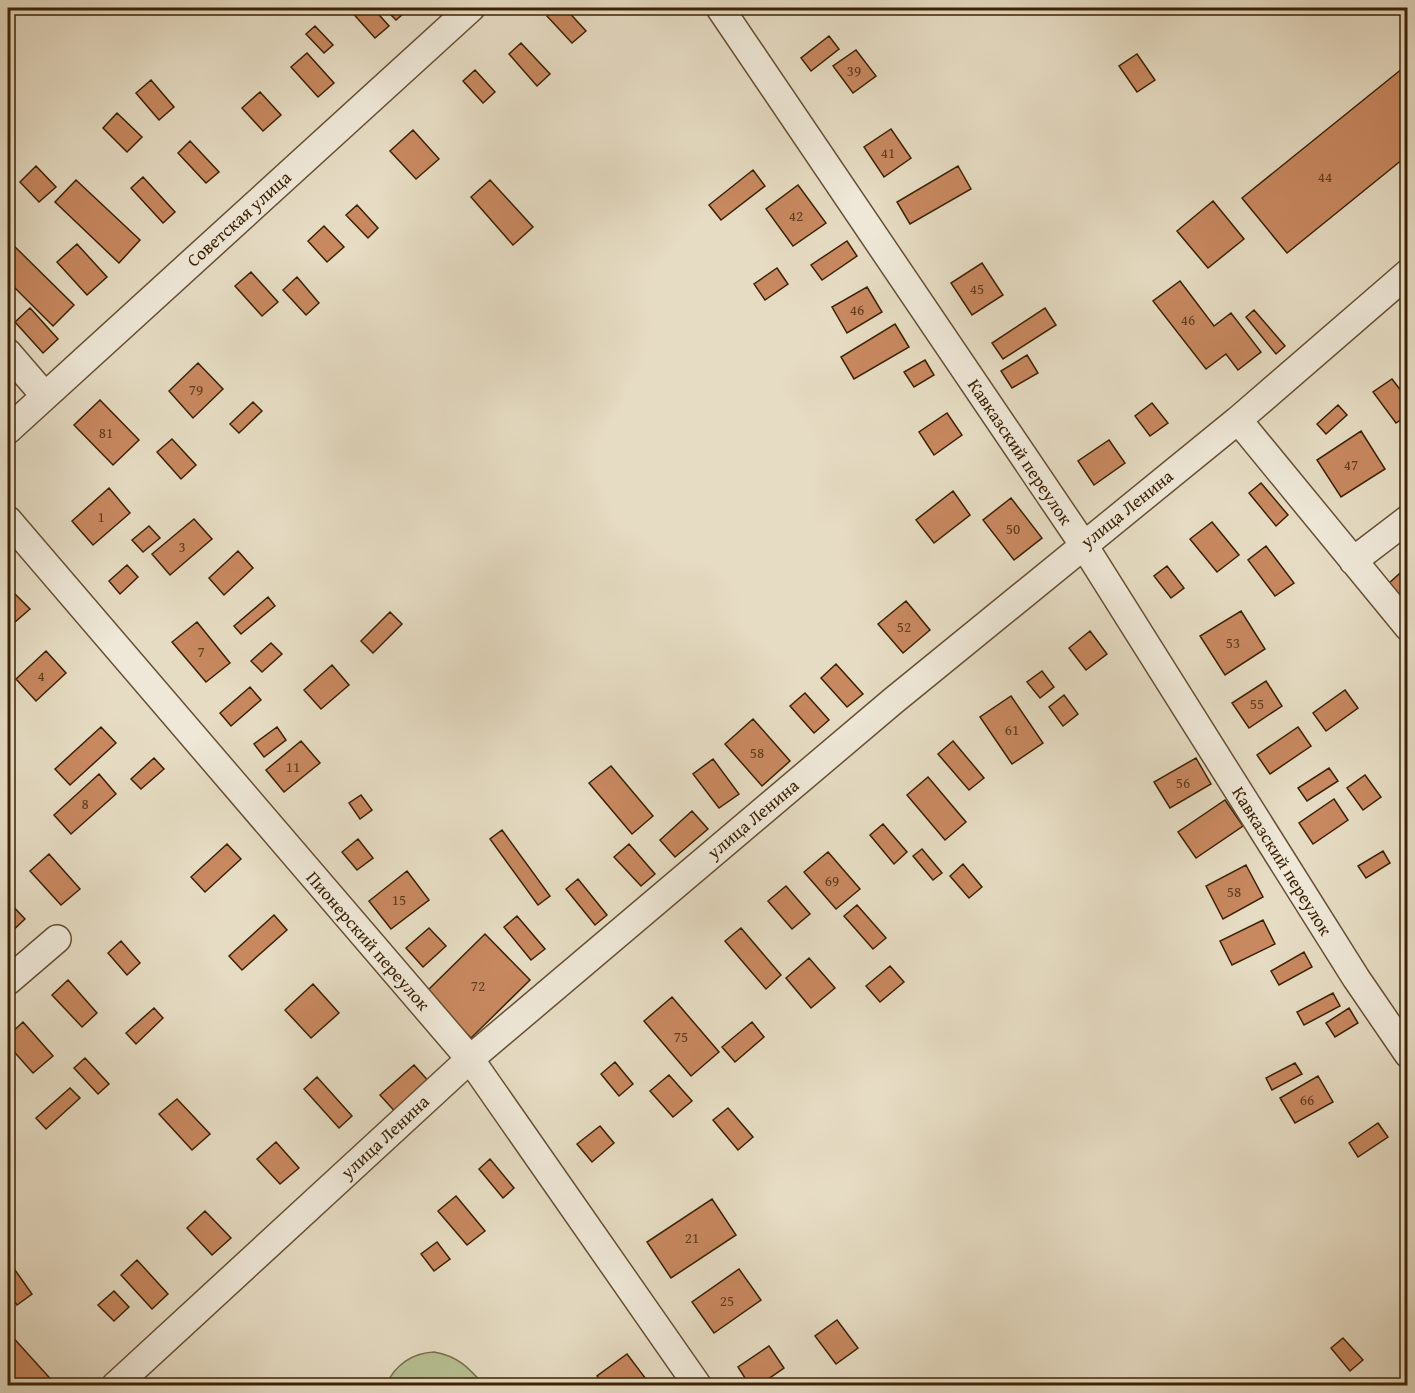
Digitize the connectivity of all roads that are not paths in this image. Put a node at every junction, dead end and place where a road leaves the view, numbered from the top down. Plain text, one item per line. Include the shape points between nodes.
1 (471, 8) edge
2 (720, 8) edge
3 (1407, 273) edge
4 (8, 354) edge
5 (45, 396) junction
6 (1238, 420) junction
7 (8, 430) edge
8 (1407, 519) edge
9 (8, 520) edge
10 (1083, 544) junction
11 (1353, 561) junction
12 (1407, 627) edge
13 (57, 939) dead end
14 (8, 981) edge
15 (1407, 1054) edge
16 (470, 1059) junction
17 (115, 1386) edge
18 (698, 1386) edge

1 - 5 street, Советская улица
2 - 10 street, Кавказский переулок
3 - 6 street, улица Ленина
4 - 5 street
5 - 7 street, Советская улица
6 - 10 street, улица Ленина
6 - 11 street
8 - 11 street
9 - 16 street, Пионерский переулок
10 - 15 street, Кавказский переулок
10 - 16 street, улица Ленина
11 - 12 street
13 - 14 street
16 - 17 street, улица Ленина
16 - 18 street, Пионерский переулок

